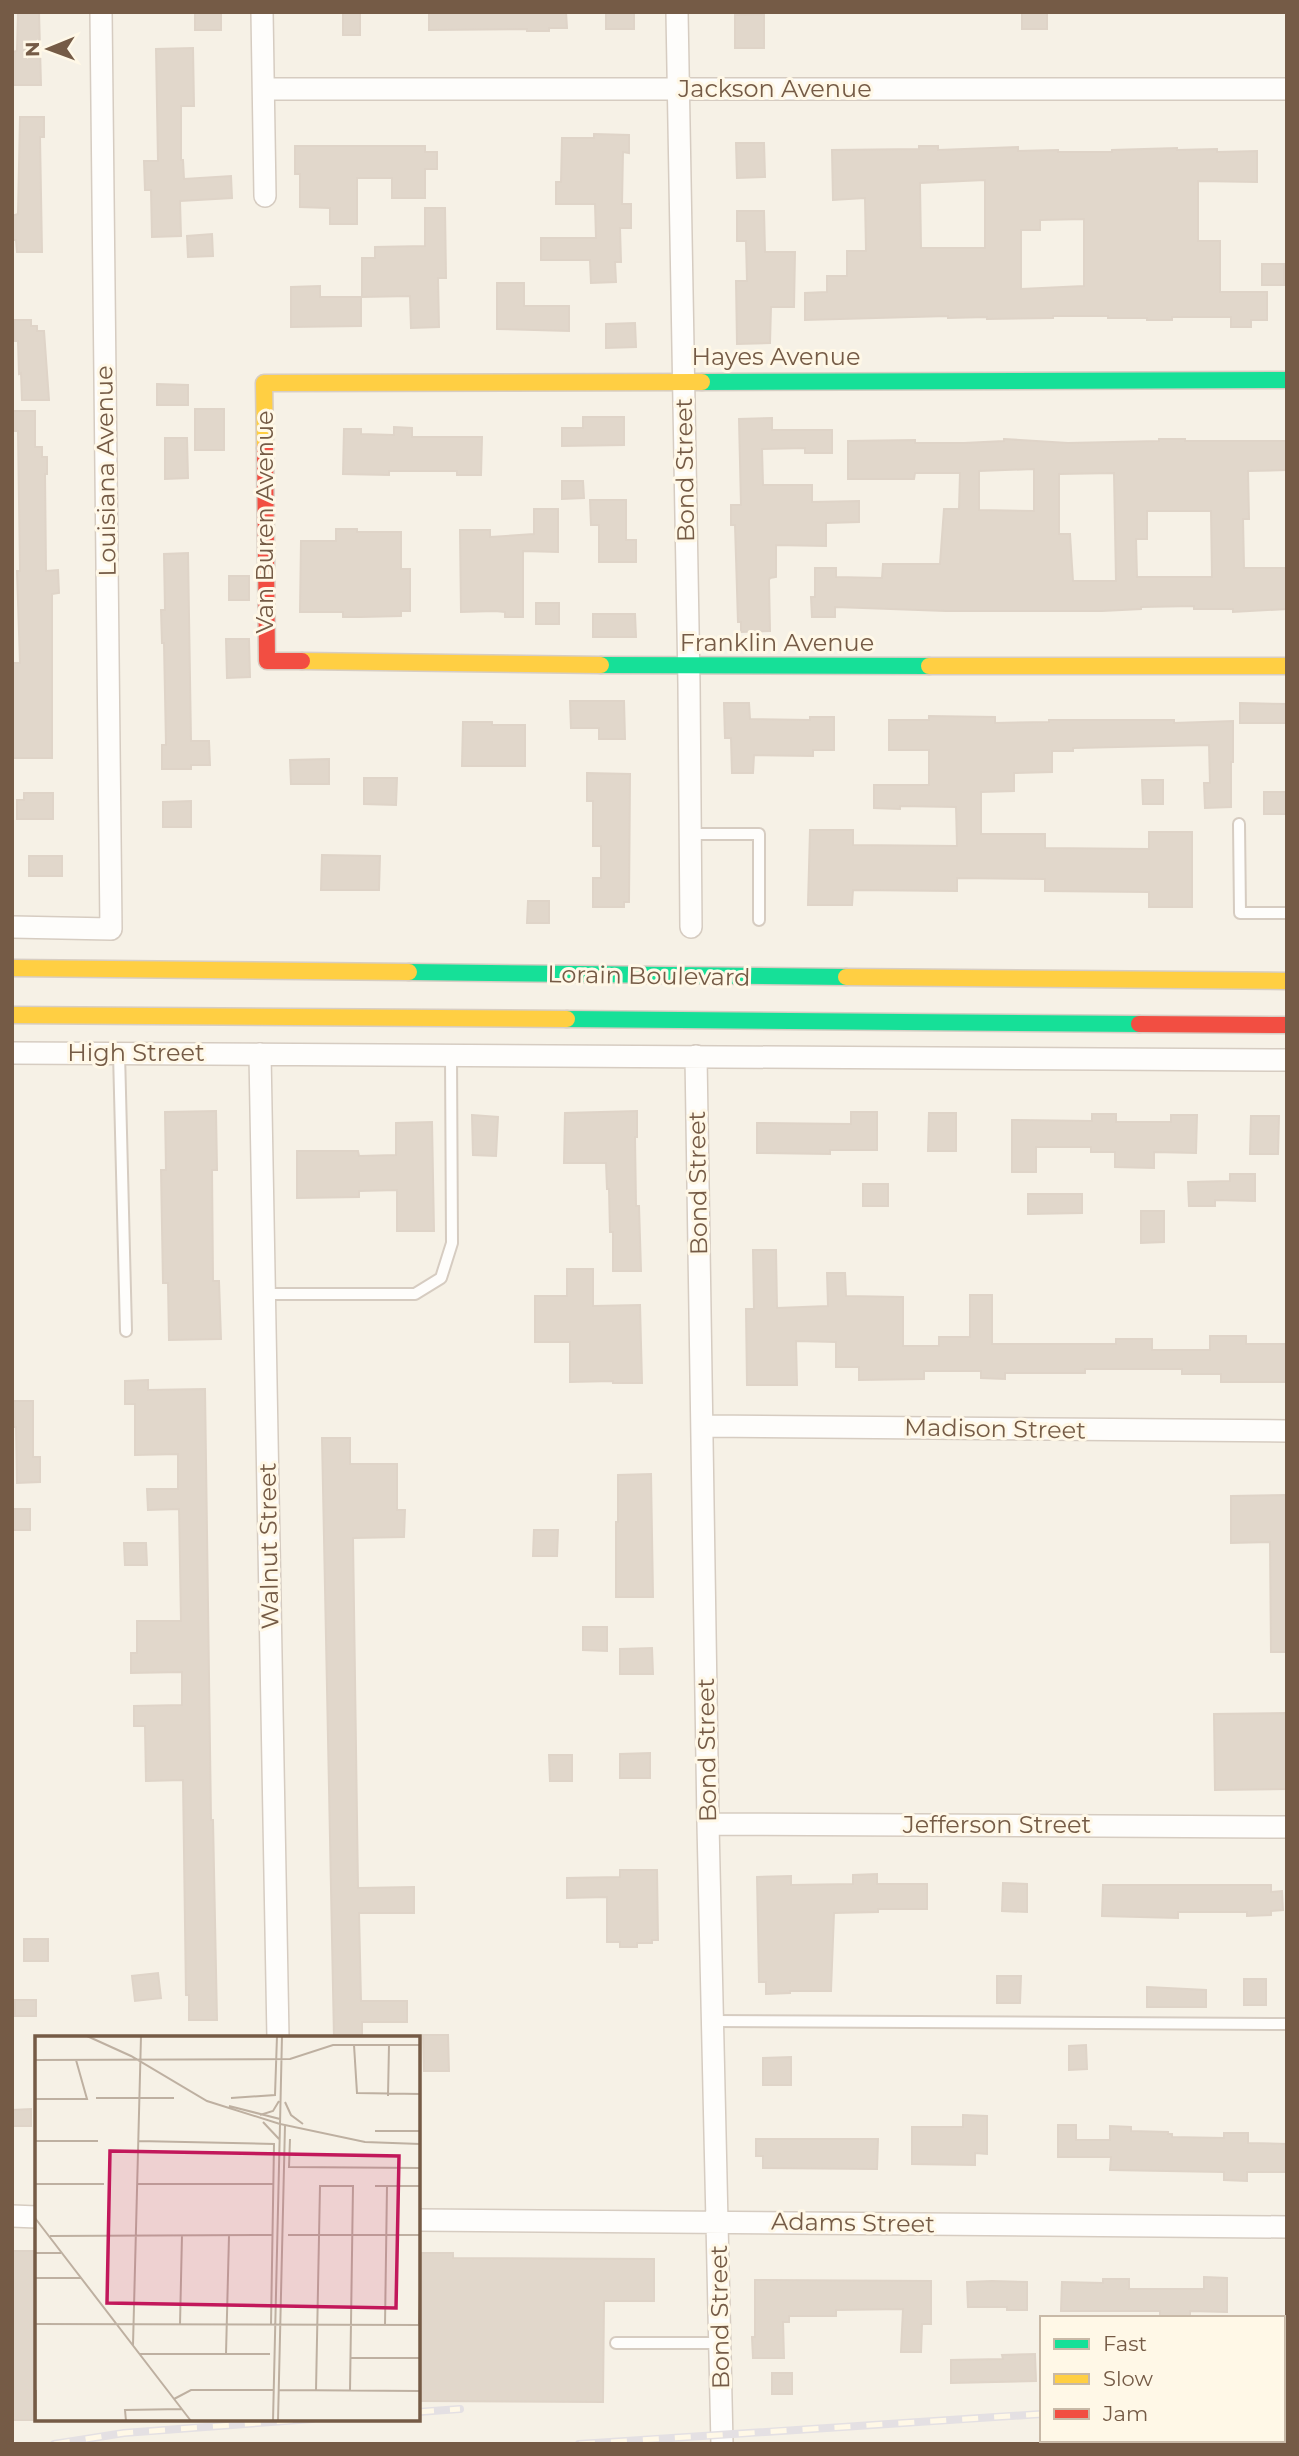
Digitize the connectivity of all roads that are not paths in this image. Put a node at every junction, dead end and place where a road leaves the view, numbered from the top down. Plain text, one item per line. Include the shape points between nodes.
1 (101, 12) edge
2 (262, 12) edge
3 (677, 12) edge
4 (264, 89) junction
5 (678, 89) junction
6 (1287, 89) edge
7 (265, 197) dead end
8 (683, 380) junction
9 (1287, 380) edge
10 (264, 383) joint
11 (267, 661) joint
12 (688, 666) junction
13 (1287, 666) edge
14 (1239, 824) dead end
15 (690, 834) junction
16 (1287, 913) edge
17 (759, 920) dead end
18 (12, 927) edge
19 (691, 927) dead end
20 (12, 968) edge
21 (1287, 981) edge
22 (12, 1015) edge
23 (1287, 1025) edge
24 (12, 1053) edge
25 (119, 1053) junction
26 (260, 1054) junction
27 (450, 1055) junction
28 (696, 1056) junction
29 (1287, 1060) edge
30 (265, 1294) junction
31 (126, 1332) dead end
32 (703, 1426) junction
33 (1287, 1432) edge
34 (708, 1824) junction
35 (1287, 1827) edge
36 (712, 2021) junction
37 (1287, 2024) edge
38 (278, 2036) edge
39 (12, 2216) edge
40 (35, 2217) edge
41 (420, 2220) edge
42 (718, 2222) junction
43 (1287, 2227) edge
44 (615, 2343) dead end
45 (720, 2343) junction
46 (722, 2444) edge

1 - 18 street, Louisiana Avenue via 111,929
2 - 4 street
3 - 5 street, Bond Street
4 - 5 street, Jackson Avenue
4 - 7 street
5 - 6 street, Jackson Avenue
5 - 8 street, Bond Street
8 - 9 main road, Hayes Avenue
8 - 10 main road, Hayes Avenue
8 - 12 street, Bond Street
10 - 11 main road, Van Buren Avenue
11 - 12 main road, Franklin Avenue
12 - 13 main road, Franklin Avenue
12 - 15 street, Bond Street
14 - 16 lane via 1240,913
15 - 17 lane via 759,834
15 - 19 street, Bond Street
20 - 21 main road, Lorain Boulevard
22 - 23 main road, Lorain Boulevard
24 - 25 street, High Street
25 - 26 street, High Street
25 - 31 lane
26 - 27 street
26 - 30 street, Walnut Street
27 - 28 street
27 - 30 lane via 452,1243 441,1278 415,1294
28 - 29 street
28 - 32 street, Bond Street
30 - 38 street, Walnut Street
32 - 33 street, Madison Street
32 - 34 street, Bond Street
34 - 35 street, Jefferson Street
34 - 36 street, Bond Street
36 - 37 lane
36 - 42 street, Bond Street
39 - 40 street
41 - 42 street, Adams Street
42 - 43 street, Adams Street
42 - 45 street, Bond Street
44 - 45 lane
45 - 46 street, Bond Street

